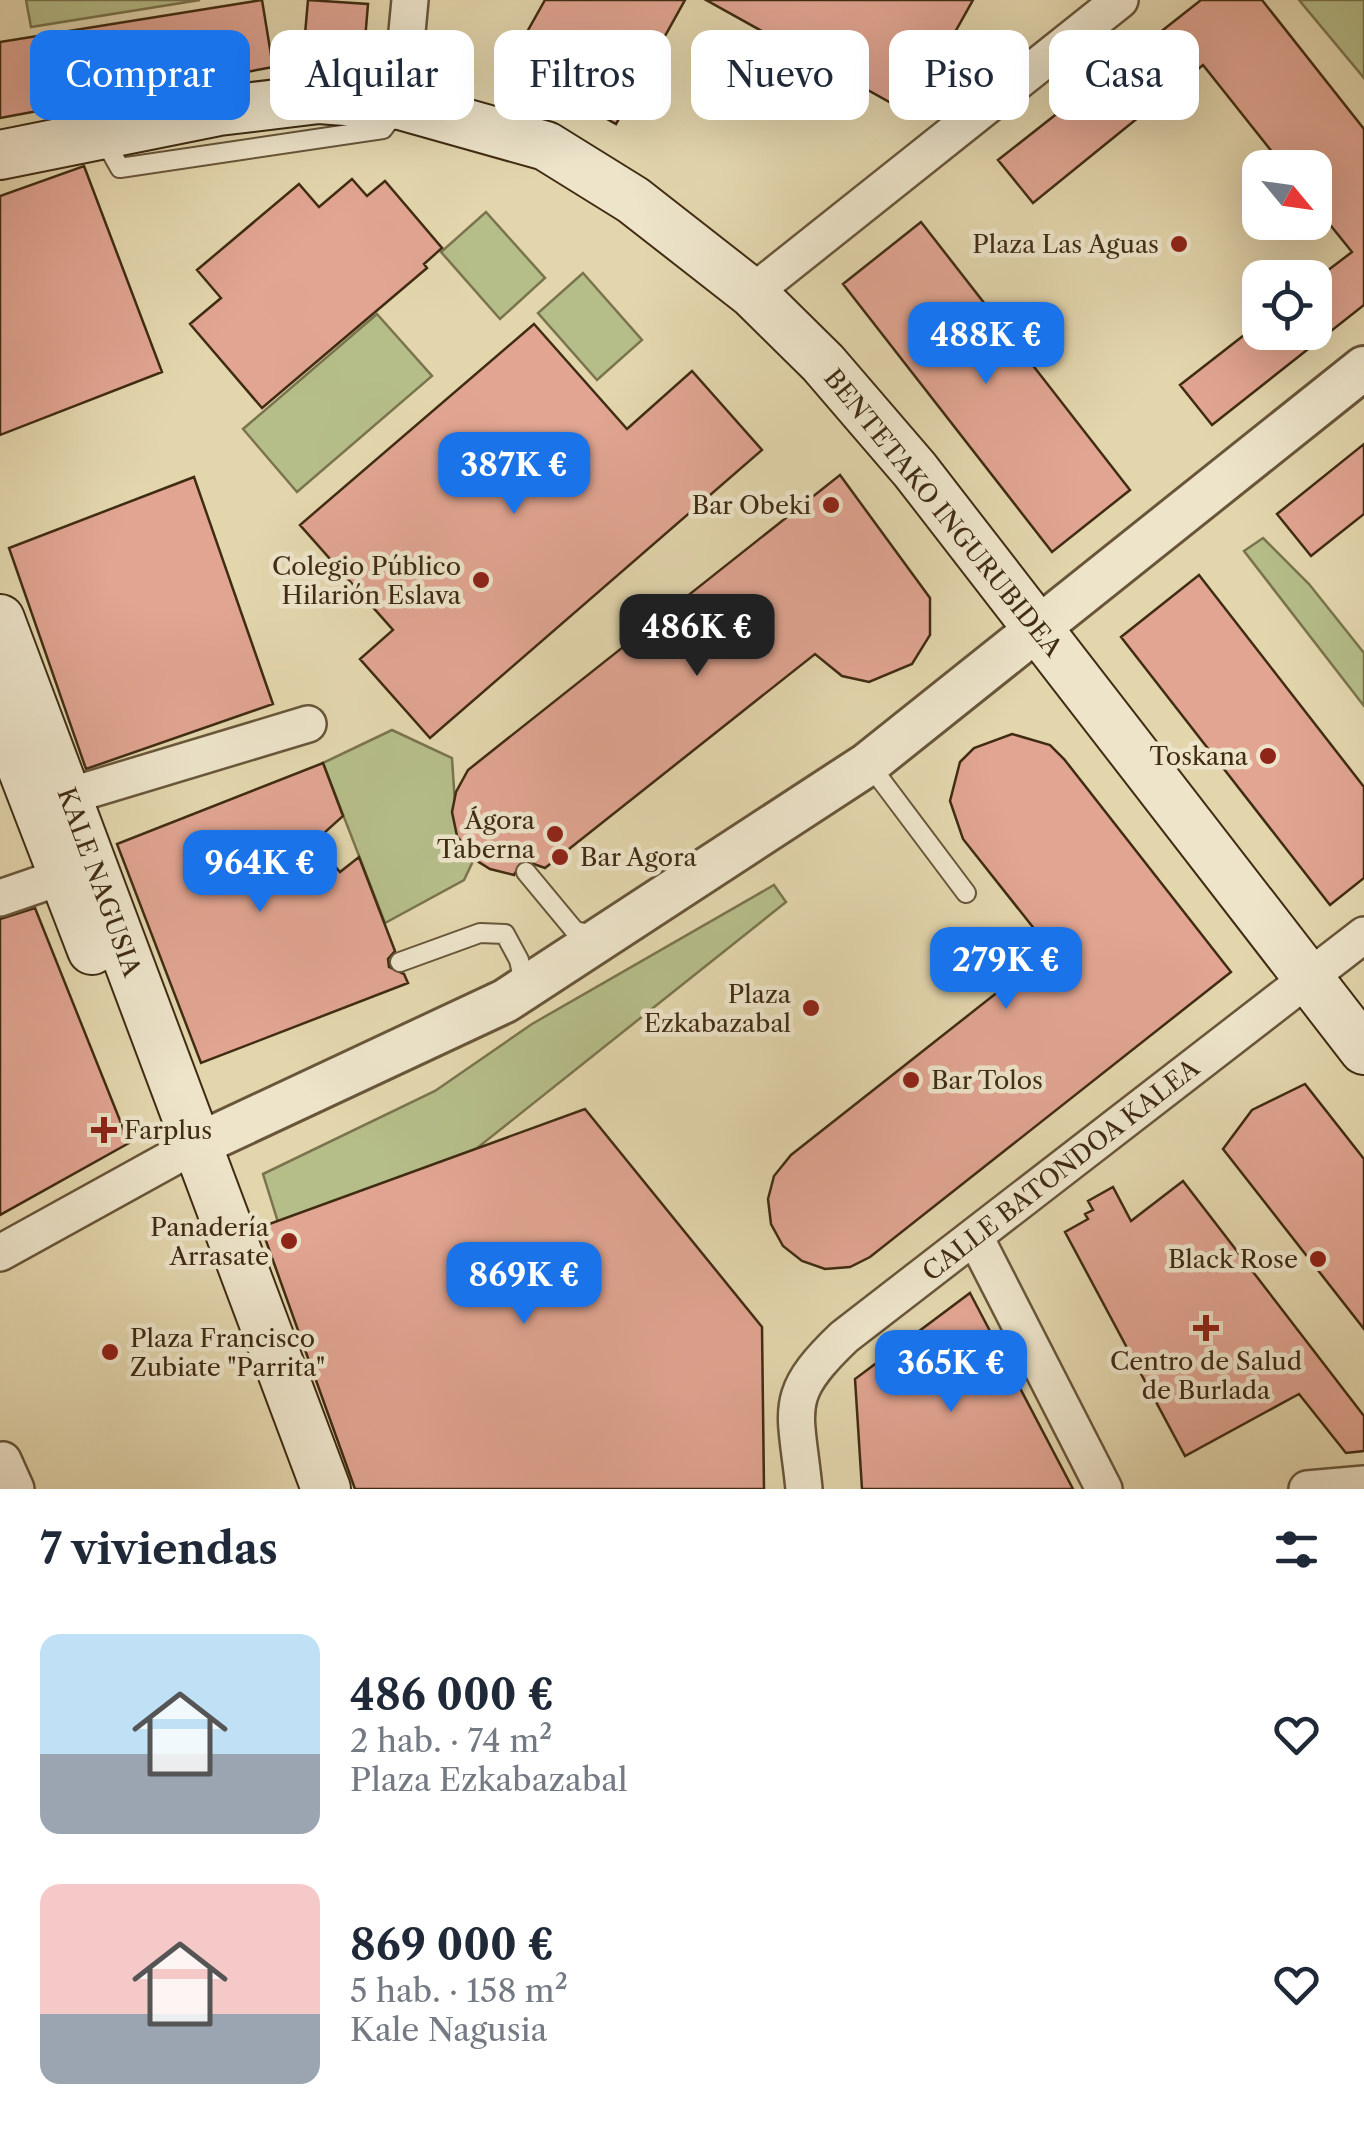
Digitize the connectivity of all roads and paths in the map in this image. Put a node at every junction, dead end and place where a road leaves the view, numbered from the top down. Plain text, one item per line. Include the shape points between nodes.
1 (410, 0) edge
2 (1120, 0) edge
3 (407, 30) edge
4 (270, 107) edge
5 (453, 120) edge
6 (0, 156) edge
7 (752, 293) junction
8 (1364, 368) edge
9 (0, 619) edge
10 (1039, 630) junction
11 (0, 711) edge
12 (308, 724) dead end
13 (868, 764) junction
14 (71, 837) junction
15 (526, 872) dead end
16 (966, 893) dead end
17 (0, 898) edge
18 (1364, 936) edge
19 (602, 937) junction
20 (400, 962) dead end
21 (1308, 978) junction
22 (526, 988) junction
23 (1364, 1050) edge
24 (184, 1152) junction
25 (975, 1237) junction
26 (0, 1253) edge
27 (1364, 1484) edge
28 (295, 1489) edge
29 (326, 1489) edge
30 (804, 1489) edge
31 (1104, 1489) edge
32 (1308, 1489) edge

1 - 3 street
2 - 7 street
4 - 6 main road, BENTETAKO INGURUBIDEA
5 - 7 main road, BENTETAKO INGURUBIDEA via 546,146 633,200
7 - 10 main road, BENTETAKO INGURUBIDEA via 915,470
8 - 10 street
9 - 14 main road, KALE NAGUSIA
10 - 13 street
10 - 21 main road, BENTETAKO INGURUBIDEA
11 - 14 main road, KALE NAGUSIA
12 - 14 street
13 - 16 lane
13 - 19 street
14 - 17 street
14 - 24 main road, KALE NAGUSIA
15 - 19 lane via 575,931
18 - 21 street, CALLE BATONDOA KALEA
19 - 22 street
20 - 22 lane via 480,932 505,934
21 - 23 main road, BENTETAKO INGURUBIDEA
21 - 25 street, CALLE BATONDOA KALEA
22 - 24 street
24 - 26 street
24 - 28 main road, KALE NAGUSIA
24 - 29 main road, KALE NAGUSIA
25 - 30 street, CALLE BATONDOA KALEA via 810,1369 796,1406
25 - 31 street
27 - 32 street

